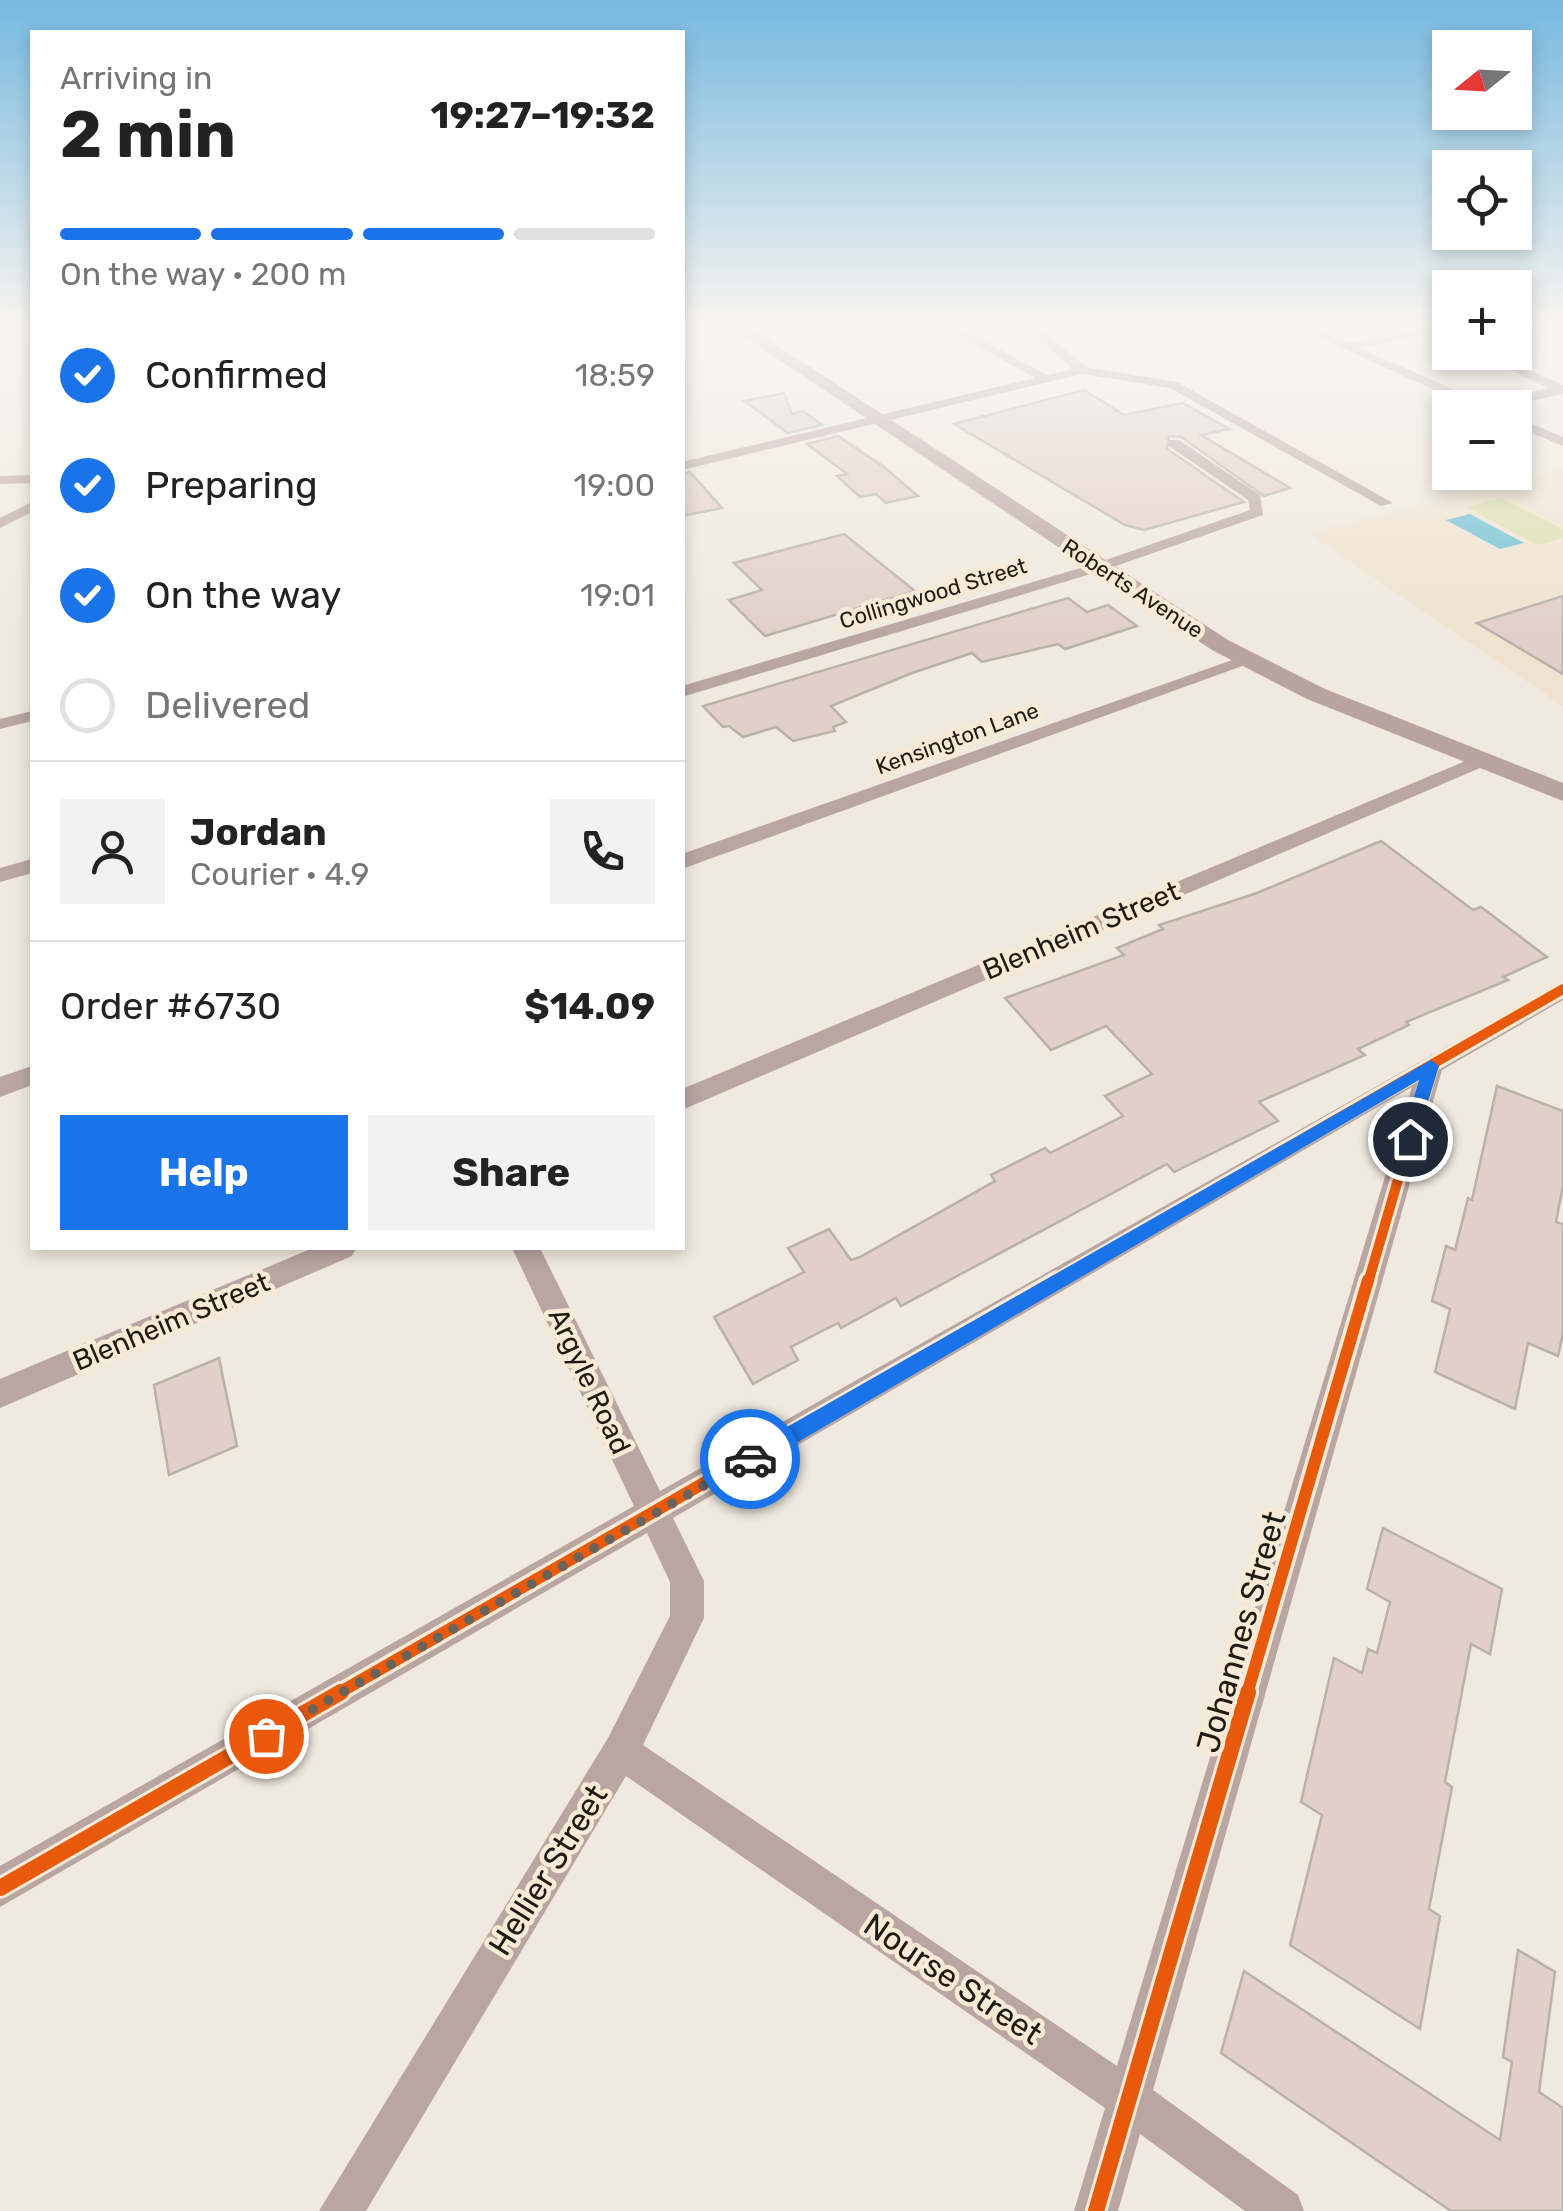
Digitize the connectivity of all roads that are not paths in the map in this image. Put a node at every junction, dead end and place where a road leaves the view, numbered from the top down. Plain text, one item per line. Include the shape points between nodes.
1 (844, 428) edge
2 (891, 428) edge
3 (1251, 428) edge
4 (1532, 428) edge
5 (1563, 442) edge
6 (1174, 443) dead end
7 (685, 465) edge
8 (30, 479) edge
9 (0, 480) edge
10 (1386, 503) dead end
11 (30, 507) edge
12 (0, 524) edge
13 (1100, 566) junction
14 (1248, 661) junction
15 (685, 691) edge
16 (30, 716) edge
17 (0, 724) edge
18 (1480, 761) junction
19 (1563, 793) edge
20 (685, 861) edge
21 (30, 867) edge
22 (0, 875) edge
23 (1563, 990) edge
24 (1431, 1066) junction
25 (30, 1076) edge
26 (0, 1086) edge
27 (685, 1099) edge
28 (337, 1250) edge
29 (527, 1250) edge
30 (0, 1394) edge
31 (653, 1515) junction
32 (621, 1751) junction
33 (0, 1888) edge
34 (1129, 2099) junction
35 (340, 2211) edge
36 (1096, 2211) edge
37 (1282, 2211) edge

1 - 7 street
2 - 13 main road, Roberts Avenue
3 - 10 street
4 - 5 street
6 - 13 street, Collingwood Street via 1256,498 1260,509
8 - 9 street
11 - 12 street
13 - 14 main road, Roberts Avenue
13 - 15 street, Collingwood Street
14 - 18 main road, Roberts Avenue
14 - 20 street, Kensington Lane
16 - 17 street
18 - 19 main road, Roberts Avenue
18 - 27 street, Blenheim Street
21 - 22 street
23 - 24 street
24 - 31 street
24 - 34 street, Johannes Street
25 - 26 street
28 - 30 street, Blenheim Street
29 - 31 street, Argyle Road
31 - 32 street, Hellier Street via 687,1582 689,1602 677,1642
31 - 33 street
32 - 34 street, Nourse Street
32 - 35 street, Hellier Street
34 - 36 street, Johannes Street
34 - 37 street, Nourse Street

